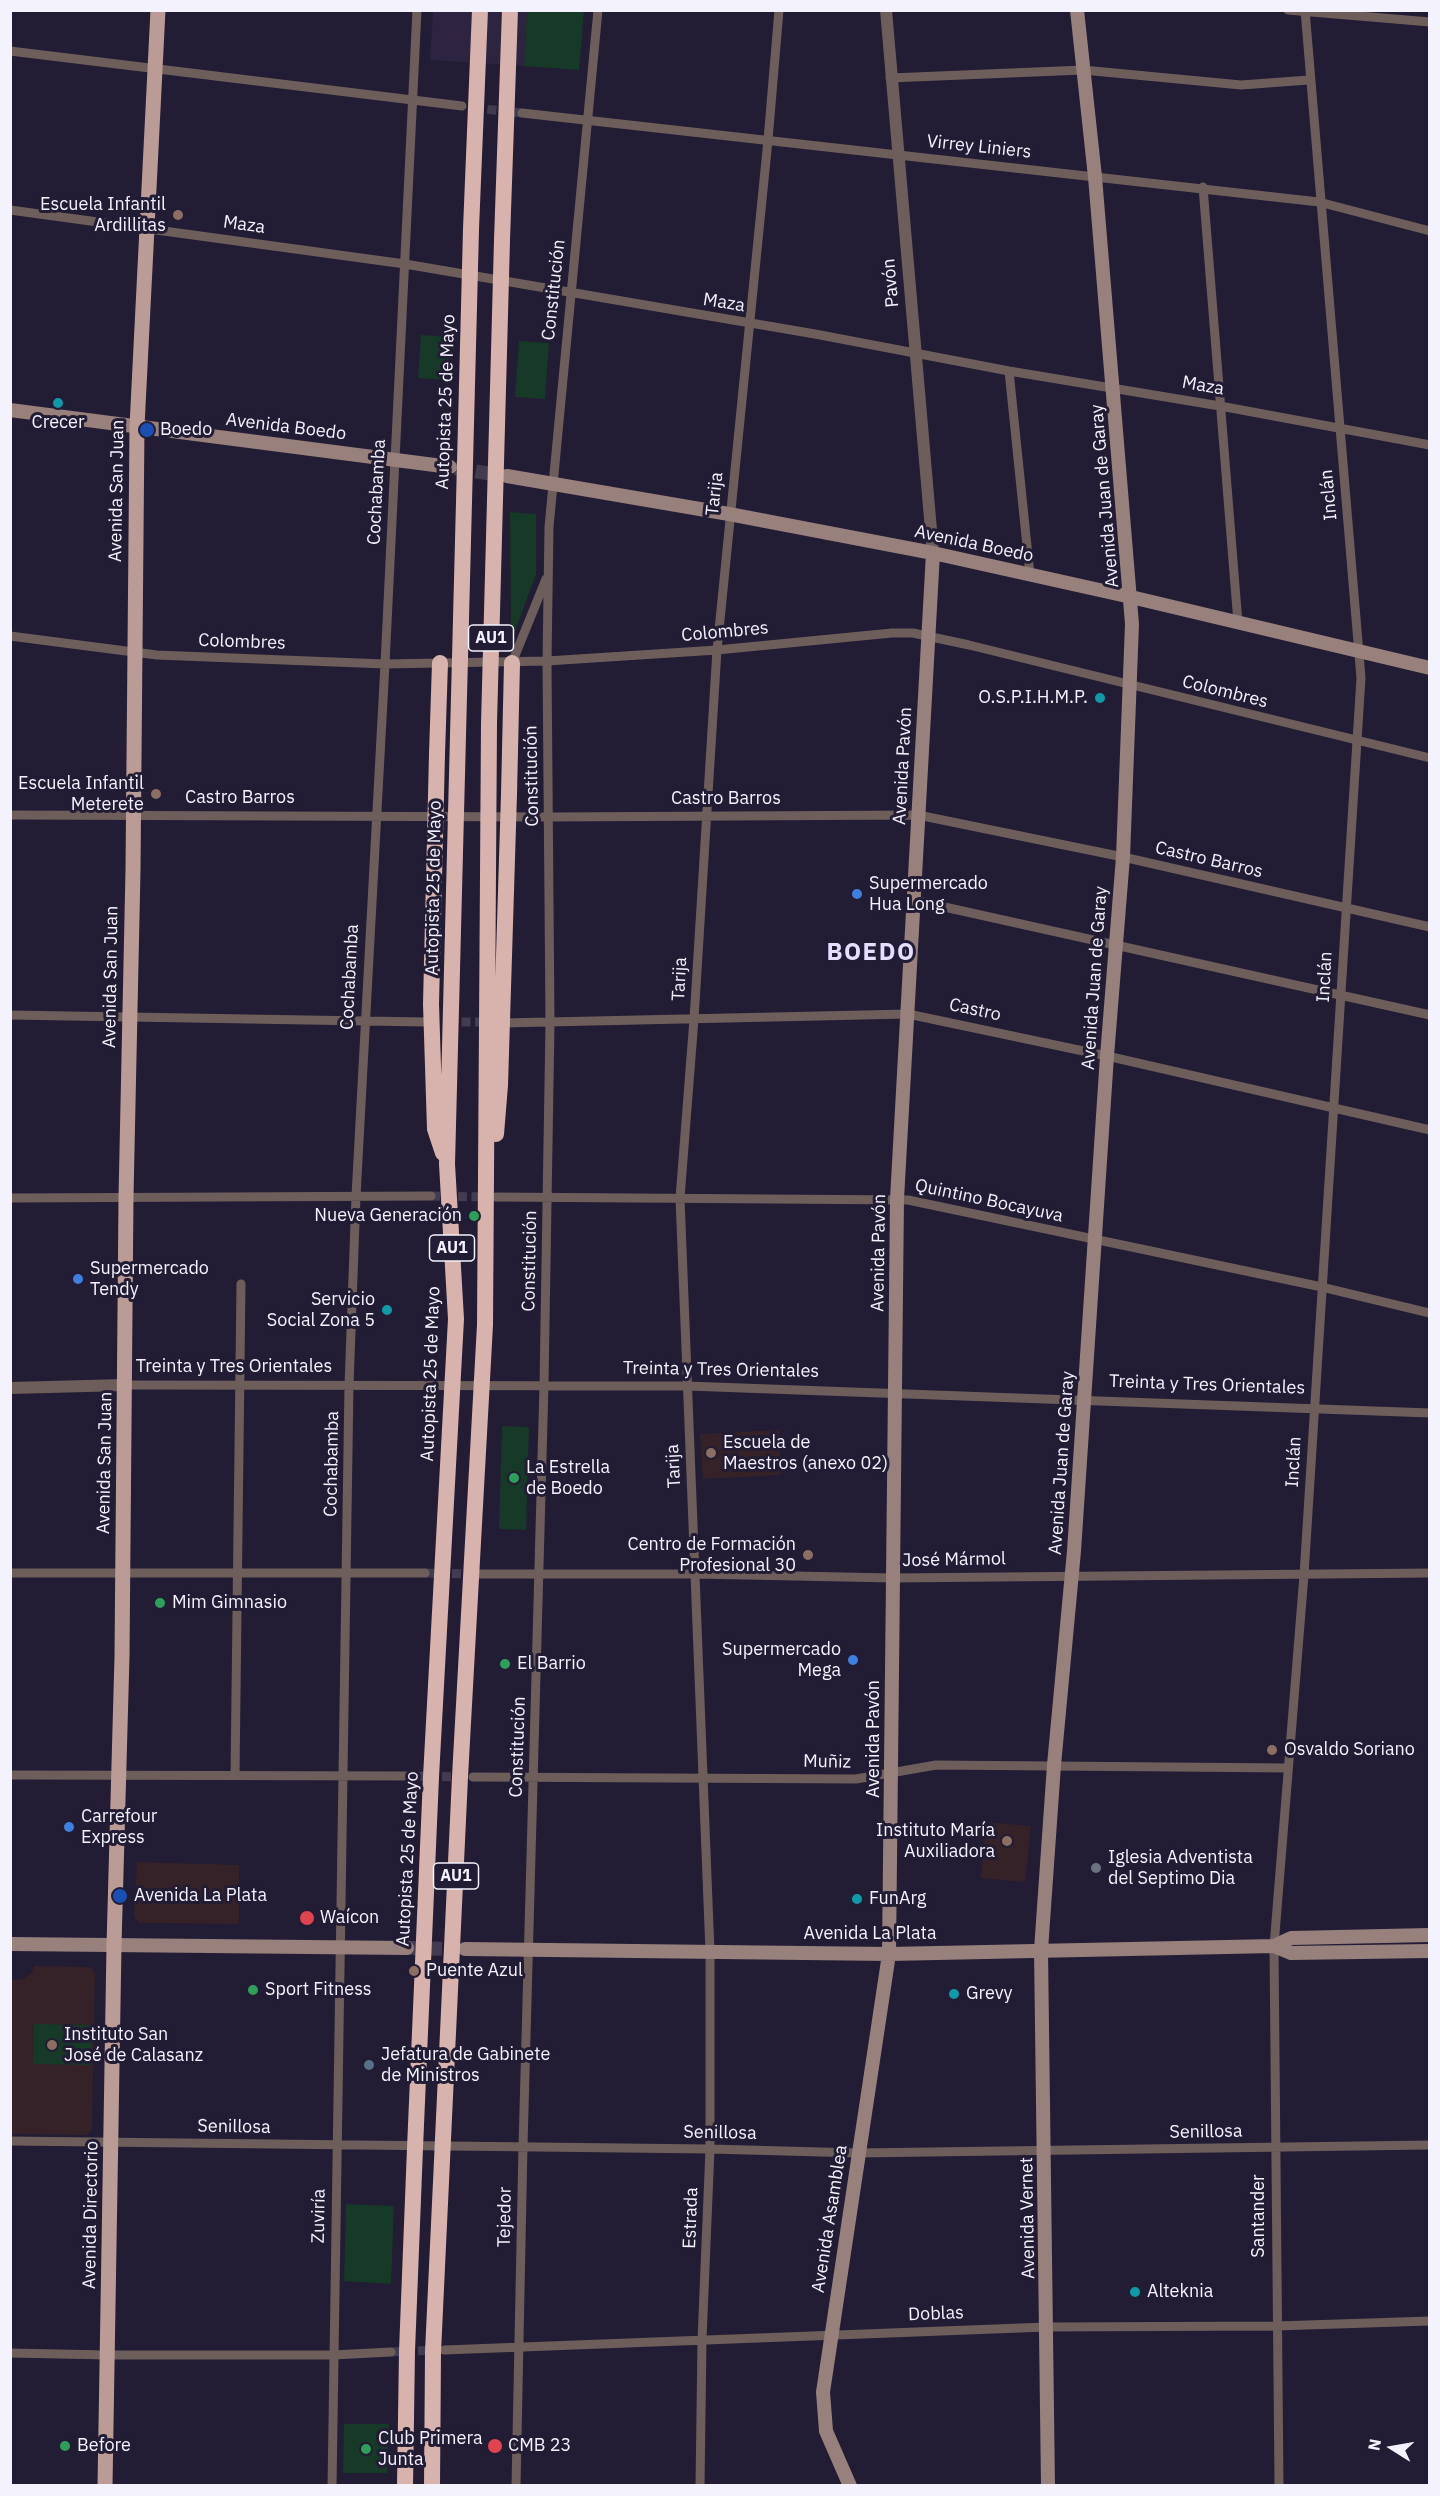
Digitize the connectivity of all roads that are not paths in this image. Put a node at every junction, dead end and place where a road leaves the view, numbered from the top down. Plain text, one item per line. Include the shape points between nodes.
1 (158, 10) edge
2 (417, 10) edge
3 (480, 10) edge
4 (510, 10) edge
5 (598, 10) edge
6 (779, 10) edge
7 (886, 10) edge
8 (1077, 10) edge
9 (1288, 10) edge
10 (1305, 11) edge
11 (1430, 22) edge
12 (10, 51) edge
13 (155, 69) junction
14 (1083, 70) junction
15 (890, 78) junction
16 (1309, 80) junction
17 (412, 101) junction
18 (462, 106) tunnel mouth
19 (522, 113) tunnel mouth
20 (589, 120) junction
21 (768, 140) junction
22 (898, 155) junction
23 (1095, 177) junction
24 (1203, 187) junction
25 (1319, 202) junction
26 (10, 210) edge
27 (148, 227) junction
28 (1430, 231) edge
29 (405, 264) junction
30 (570, 294) junction
31 (748, 324) junction
32 (916, 353) junction
33 (1009, 371) junction
34 (1113, 389) junction
35 (1220, 406) junction
36 (10, 410) edge
37 (137, 426) junction
38 (1340, 429) junction
39 (1430, 445) edge
40 (394, 458) junction
41 (450, 467) tunnel mouth
42 (507, 476) tunnel mouth
43 (551, 483) junction
44 (729, 514) junction
45 (933, 553) junction
46 (549, 574) junction
47 (1030, 574) junction
48 (1131, 597) junction
49 (1238, 622) junction
50 (10, 636) edge
51 (929, 636) junction
52 (717, 650) junction
53 (1360, 651) junction
54 (134, 652) junction
55 (547, 661) junction
56 (440, 663) junction
57 (512, 663) junction
58 (385, 664) junction
59 (1430, 669) edge
60 (1131, 686) junction
61 (1356, 741) junction
62 (1430, 758) edge
63 (10, 815) edge
64 (134, 815) junction
65 (376, 815) junction
66 (918, 815) junction
67 (706, 816) junction
68 (549, 817) junction
69 (1123, 857) junction
70 (913, 900) junction
71 (1346, 908) junction
72 (1430, 927) edge
73 (1115, 945) junction
74 (1341, 996) junction
75 (908, 1014) junction
76 (10, 1015) edge
77 (1430, 1015) edge
78 (130, 1016) junction
79 (694, 1019) junction
80 (364, 1021) junction
81 (426, 1022) dead end
82 (503, 1023) tunnel mouth
83 (550, 1023) junction
84 (1107, 1056) junction
85 (1334, 1108) junction
86 (1430, 1130) edge
87 (447, 1164) junction
88 (356, 1196) junction
89 (431, 1196) tunnel mouth
90 (126, 1197) junction
91 (496, 1197) tunnel mouth
92 (547, 1197) junction
93 (10, 1198) edge
94 (680, 1198) junction
95 (897, 1199) junction
96 (1095, 1240) junction
97 (486, 1267) junction
98 (241, 1284) dead end
99 (1322, 1287) junction
100 (1430, 1313) edge
101 (240, 1384) junction
102 (125, 1385) junction
103 (349, 1385) junction
104 (544, 1385) junction
105 (687, 1386) junction
106 (10, 1388) edge
107 (895, 1392) junction
108 (1085, 1399) junction
109 (1314, 1407) junction
110 (1430, 1413) edge
111 (123, 1572) junction
112 (237, 1572) junction
113 (347, 1572) junction
114 (1430, 1572) edge
115 (10, 1573) edge
116 (425, 1573) tunnel mouth
117 (479, 1574) tunnel mouth
118 (695, 1574) junction
119 (539, 1575) junction
120 (1072, 1575) junction
121 (1304, 1575) junction
122 (893, 1578) junction
123 (1054, 1766) junction
124 (1288, 1768) junction
125 (892, 1773) junction
126 (119, 1774) junction
127 (345, 1774) junction
128 (10, 1775) edge
129 (235, 1775) junction
130 (415, 1776) tunnel mouth
131 (473, 1777) tunnel mouth
132 (702, 1777) junction
133 (533, 1778) junction
134 (1430, 1935) edge
135 (10, 1944) edge
136 (114, 1945) junction
137 (1274, 1946) junction
138 (341, 1947) junction
139 (407, 1948) tunnel mouth
140 (465, 1949) tunnel mouth
141 (529, 1949) junction
142 (1041, 1950) junction
143 (1430, 1951) edge
144 (710, 1952) junction
145 (889, 1954) junction
146 (10, 2141) edge
147 (112, 2141) junction
148 (337, 2145) junction
149 (1430, 2145) edge
150 (523, 2146) junction
151 (1275, 2147) junction
152 (710, 2149) junction
153 (1045, 2151) junction
154 (858, 2153) junction
155 (1430, 2321) edge
156 (1276, 2326) junction
157 (1047, 2327) junction
158 (831, 2334) junction
159 (702, 2339) junction
160 (519, 2347) junction
161 (444, 2350) tunnel mouth
162 (391, 2352) tunnel mouth
163 (10, 2353) edge
164 (107, 2355) junction
165 (333, 2355) junction
166 (105, 2486) edge
167 (332, 2486) edge
168 (405, 2486) edge
169 (432, 2486) edge
170 (516, 2486) edge
171 (700, 2486) edge
172 (850, 2486) edge
173 (1048, 2486) edge
174 (1279, 2486) edge

1 - 13 main road, Avenida San Juan
2 - 17 street, Cochabamba
3 - 87 highway, Autopista 25 de Mayo / AU1, bridge
4 - 97 highway, AU1, bridge via 489,723
5 - 20 street, Constitución
6 - 21 street, Tarija
7 - 15 street, Pavón
8 - 14 main road, Avenida Juan de Garay
9 - 10 street
10 - 11 street
10 - 16 street, Inclán
12 - 13 street
13 - 17 street
13 - 27 main road, Avenida San Juan
14 - 15 street
14 - 16 street via 1241,85
14 - 23 main road, Avenida Juan de Garay
15 - 22 street, Pavón
16 - 25 street, Inclán
17 - 18 street
17 - 29 street, Cochabamba
19 - 20 street, Virrey Liniers
20 - 21 street, Virrey Liniers
20 - 30 street, Constitución
21 - 22 street, Virrey Liniers
21 - 31 street, Tarija
22 - 23 street, Virrey Liniers
22 - 32 street, Pavón
23 - 24 street, Virrey Liniers
23 - 34 main road, Avenida Juan de Garay
24 - 25 street, Virrey Liniers
24 - 35 street
25 - 28 street, Virrey Liniers
25 - 38 street, Inclán
26 - 27 street, Maza
27 - 29 street, Maza
27 - 37 main road, Avenida San Juan
29 - 30 street, Maza
29 - 40 street, Cochabamba
30 - 31 street, Maza
30 - 43 street, Constitución
31 - 32 street, Maza
31 - 44 street, Tarija
32 - 33 street, Maza
32 - 45 street, Pavón
33 - 34 street, Maza
33 - 47 street
34 - 35 street, Maza
34 - 48 main road, Avenida Juan de Garay
35 - 38 street, Maza
35 - 49 street
36 - 37 main road, Avenida Boedo
37 - 40 main road, Avenida Boedo
37 - 54 main road, Avenida San Juan
38 - 39 street, Maza
38 - 53 street, Inclán
40 - 41 main road, Avenida Boedo
40 - 58 street, Cochabamba
42 - 43 main road, Avenida Boedo
43 - 44 main road, Avenida Boedo
43 - 46 street, Constitución
44 - 45 main road, Avenida Boedo
44 - 52 street, Tarija
45 - 47 main road, Avenida Boedo
45 - 51 main road, Avenida Pavón
46 - 55 street, Constitución
46 - 57 street, Constitución
47 - 48 main road, Avenida Boedo
48 - 49 main road, Avenida Boedo
48 - 60 main road, Avenida Juan de Garay
49 - 53 main road, Avenida Boedo
50 - 54 street, Colombres
51 - 52 street, Colombres via 892,633
51 - 60 street, Colombres
51 - 66 main road, Avenida Pavón
52 - 55 street, Colombres
52 - 67 street, Tarija
53 - 59 main road, Avenida Boedo
53 - 61 street, Inclán
54 - 58 street, Colombres
54 - 64 main road, Avenida San Juan
55 - 57 street, Colombres
55 - 68 street, Constitución
56 - 57 street, Colombres
56 - 58 street, Colombres
56 - 87 highway, bridge via 431,1004 435,1130
57 - 97 highway, bridge via 500,1084
58 - 65 street, Cochabamba
60 - 61 street, Colombres
60 - 69 main road, Avenida Juan de Garay
61 - 62 street, Colombres
61 - 71 street, Inclán
63 - 64 street, Castro Barros
64 - 65 street, Castro Barros
64 - 78 main road, Avenida San Juan
65 - 68 street, Castro Barros
65 - 80 street, Cochabamba
66 - 67 street, Castro Barros
66 - 69 street, Castro Barros
66 - 70 main road, Avenida Pavón
67 - 68 street, Castro Barros
67 - 79 street, Tarija
68 - 83 street, Constitución
69 - 71 street, Castro Barros
69 - 73 main road, Avenida Juan de Garay
70 - 73 street
70 - 75 main road, Avenida Pavón
71 - 72 street, Castro Barros
71 - 74 street, Inclán
73 - 74 street
73 - 84 main road, Avenida Juan de Garay
74 - 77 street
74 - 85 street, Inclán
75 - 79 street, Castro
75 - 84 street, Castro
75 - 95 main road, Avenida Pavón
76 - 78 street
78 - 80 street
78 - 90 main road, Avenida San Juan
79 - 83 street, Castro
79 - 94 street, Tarija
80 - 81 street
80 - 88 street, Cochabamba
82 - 83 street, Castro
83 - 92 street, Constitución
84 - 85 street, Castro
84 - 96 main road, Avenida Juan de Garay
85 - 86 street, Castro
85 - 99 street, Inclán
87 - 168 highway, Autopista 25 de Mayo / AU1, bridge via 456,1319 430,1789
88 - 89 street
88 - 90 street
88 - 103 street, Cochabamba
90 - 93 street
90 - 102 main road, Avenida San Juan
91 - 92 street, Quintino Bocayuva
92 - 94 street, Quintino Bocayuva
92 - 104 street, Constitución
94 - 95 street, Quintino Bocayuva
94 - 105 street, Tarija
95 - 96 street, Quintino Bocayuva
95 - 107 main road, Avenida Pavón
96 - 99 street, Quintino Bocayuva
96 - 108 main road, Avenida Juan de Garay
97 - 169 highway, AU1, bridge via 433,2352
98 - 101 street
99 - 100 street, Quintino Bocayuva
99 - 109 street, Inclán
101 - 102 street, Treinta y Tres Orientales
101 - 103 street, Treinta y Tres Orientales
101 - 112 street
102 - 106 street, Treinta y Tres Orientales
102 - 111 main road, Avenida San Juan
103 - 104 street, Treinta y Tres Orientales
103 - 113 street, Cochabamba
104 - 105 street, Treinta y Tres Orientales
104 - 119 street, Constitución
105 - 107 street, Treinta y Tres Orientales
105 - 118 street, Tarija
107 - 108 street, Treinta y Tres Orientales
107 - 122 main road, Avenida Pavón
108 - 109 street, Treinta y Tres Orientales
108 - 120 main road, Avenida Juan de Garay
109 - 110 street, Treinta y Tres Orientales
109 - 121 street, Inclán
111 - 112 street
111 - 115 street
111 - 126 main road, Avenida San Juan
112 - 113 street
112 - 129 street
113 - 116 street
113 - 127 street, Cochabamba
114 - 121 street, José Mármol
117 - 119 street, José Mármol
118 - 119 street, José Mármol
118 - 122 street, José Mármol
118 - 132 street, Tarija
119 - 133 street, Constitución
120 - 121 street, José Mármol
120 - 122 street, José Mármol
120 - 123 main road, Avenida Juan de Garay
121 - 124 street, Inclán
122 - 125 main road, Avenida Pavón
123 - 124 street, Muñiz
123 - 125 street, Muñiz via 936,1765
123 - 142 main road, Avenida Juan de Garay
124 - 137 street, Inclán
125 - 132 street, Muñiz via 856,1779
125 - 145 main road, Avenida Pavón
126 - 128 street
126 - 129 street
126 - 136 main road, Avenida San Juan
127 - 129 street
127 - 130 street
127 - 138 street, Cochabamba
131 - 133 street, Muñiz
132 - 133 street, Muñiz
132 - 144 street, Tarija
133 - 141 street, Constitución
134 - 137 main road, Avenida La Plata via 1292,1938
135 - 136 main road
136 - 138 main road
136 - 147 main road, Avenida Directorio
137 - 142 main road, Avenida La Plata
137 - 143 main road, Avenida La Plata via 1292,1953
137 - 151 street, Santander
138 - 139 main road
138 - 148 street, Zuviría
140 - 141 main road, Avenida La Plata
141 - 144 main road, Avenida La Plata
141 - 150 street, Tejedor
142 - 145 main road, Avenida La Plata
142 - 153 main road, Avenida Vernet
144 - 145 main road, Avenida La Plata
144 - 152 street, Estrada
145 - 154 main road, Avenida Asamblea
146 - 147 street, Senillosa
147 - 148 street, Senillosa
147 - 164 main road, Avenida Directorio
148 - 150 street, Senillosa
148 - 165 street, Zuviría
149 - 151 street, Senillosa
150 - 152 street, Senillosa
150 - 160 street, Tejedor
151 - 153 street, Senillosa
151 - 156 street, Santander
152 - 154 street, Senillosa
152 - 159 street, Estrada
153 - 154 street, Senillosa
153 - 157 main road, Avenida Vernet
154 - 158 main road, Avenida Asamblea
155 - 156 street, Doblas
156 - 157 street, Doblas
156 - 174 street, Santander
157 - 158 street, Doblas
157 - 173 main road, Avenida Vernet
158 - 159 street, Doblas
158 - 172 main road, Avenida Asamblea via 824,2420
159 - 160 street, Doblas
159 - 171 street, Estrada
160 - 161 street, Doblas
160 - 170 street, Tejedor
162 - 165 street
163 - 164 street
164 - 165 street
164 - 166 main road, Avenida Directorio
165 - 167 street, Zuviría

